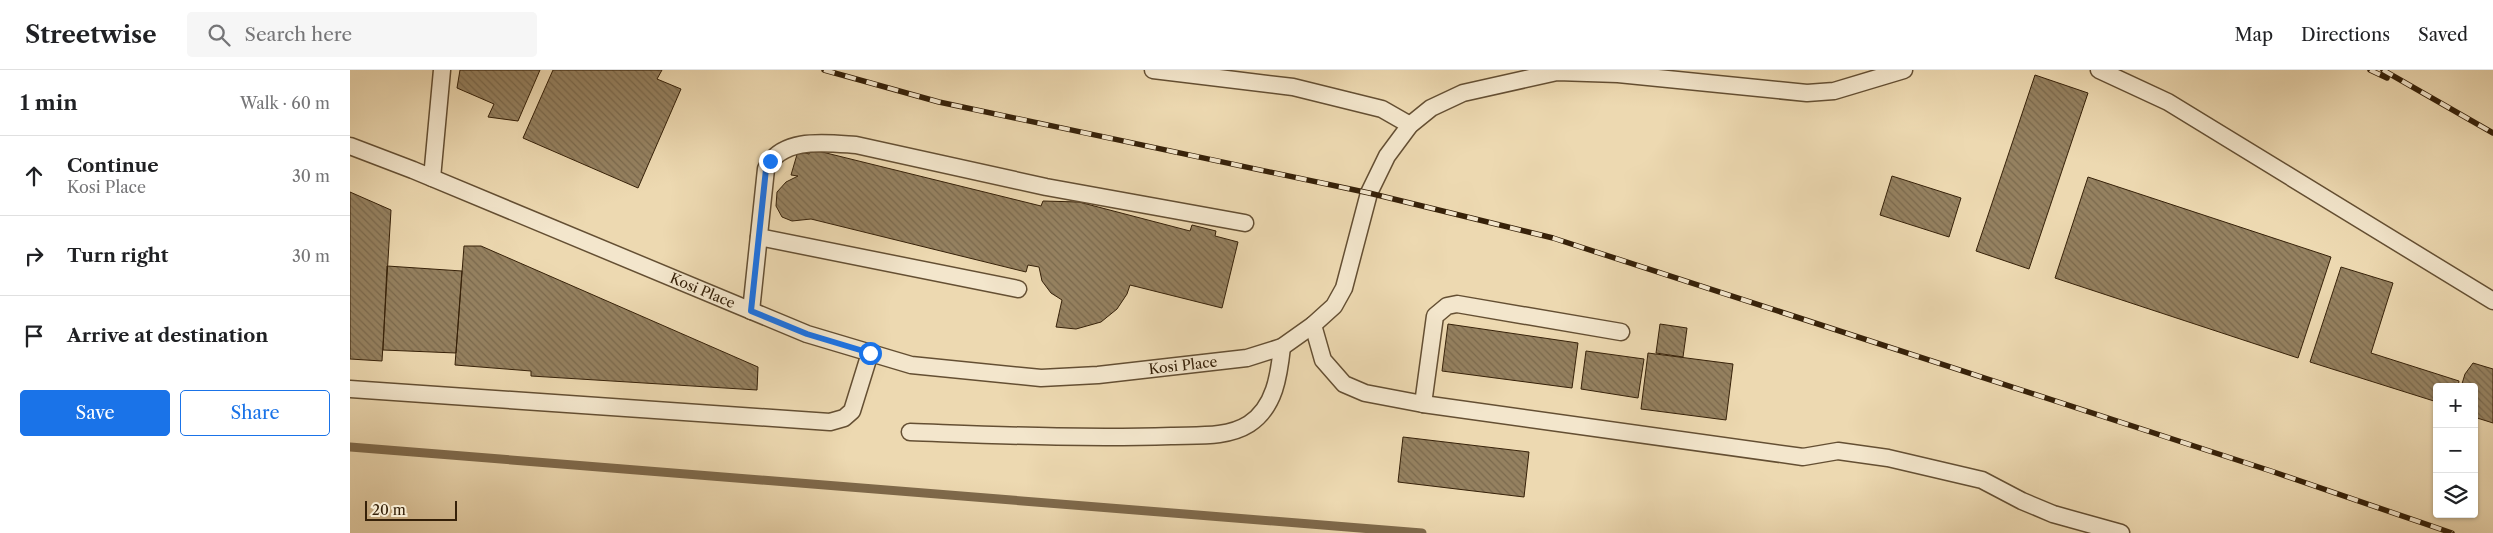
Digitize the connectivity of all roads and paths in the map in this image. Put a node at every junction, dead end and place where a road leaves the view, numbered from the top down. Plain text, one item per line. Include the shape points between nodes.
1 (442, 70) edge
2 (1153, 70) edge
3 (1904, 70) edge
4 (2104, 72) edge
5 (1410, 125) junction
6 (350, 146) edge
7 (432, 178) junction
8 (1245, 223) dead end
9 (759, 237) junction
10 (1018, 290) dead end
11 (2493, 301) edge
12 (751, 311) junction
13 (1313, 325) junction
14 (1621, 332) dead end
15 (1282, 347) junction
16 (870, 353) junction
17 (350, 389) edge
18 (1423, 404) junction
19 (910, 432) dead end
20 (2121, 533) edge

1 - 7 lane
2 - 5 lane via 1293,87 1382,109
3 - 5 lane, Kosi Place via 1834,91 1807,92 1618,74 1557,72 1463,92 1431,108
4 - 11 lane via 2168,102
5 - 13 lane, Kosi Place via 1387,156 1370,193 1344,288 1334,306
6 - 7 lane, Kosi Place
7 - 12 lane, Kosi Place
8 - 9 lane via 1046,187 856,145 828,143 784,149 770,161 766,169
9 - 10 lane
9 - 12 lane
12 - 16 lane, Kosi Place via 807,334
13 - 15 lane, Kosi Place
13 - 18 lane via 1323,360 1344,384 1365,393
14 - 18 lane via 1458,304 1447,306 1434,316
15 - 16 lane, Kosi Place via 1246,358 1098,375 1041,378 911,365
15 - 19 lane via 1274,394 1264,411 1249,424 1226,433 1107,438
16 - 17 lane via 852,411 844,418 830,422
18 - 20 lane via 1803,457 1838,451 1888,458 1982,480 2053,514

